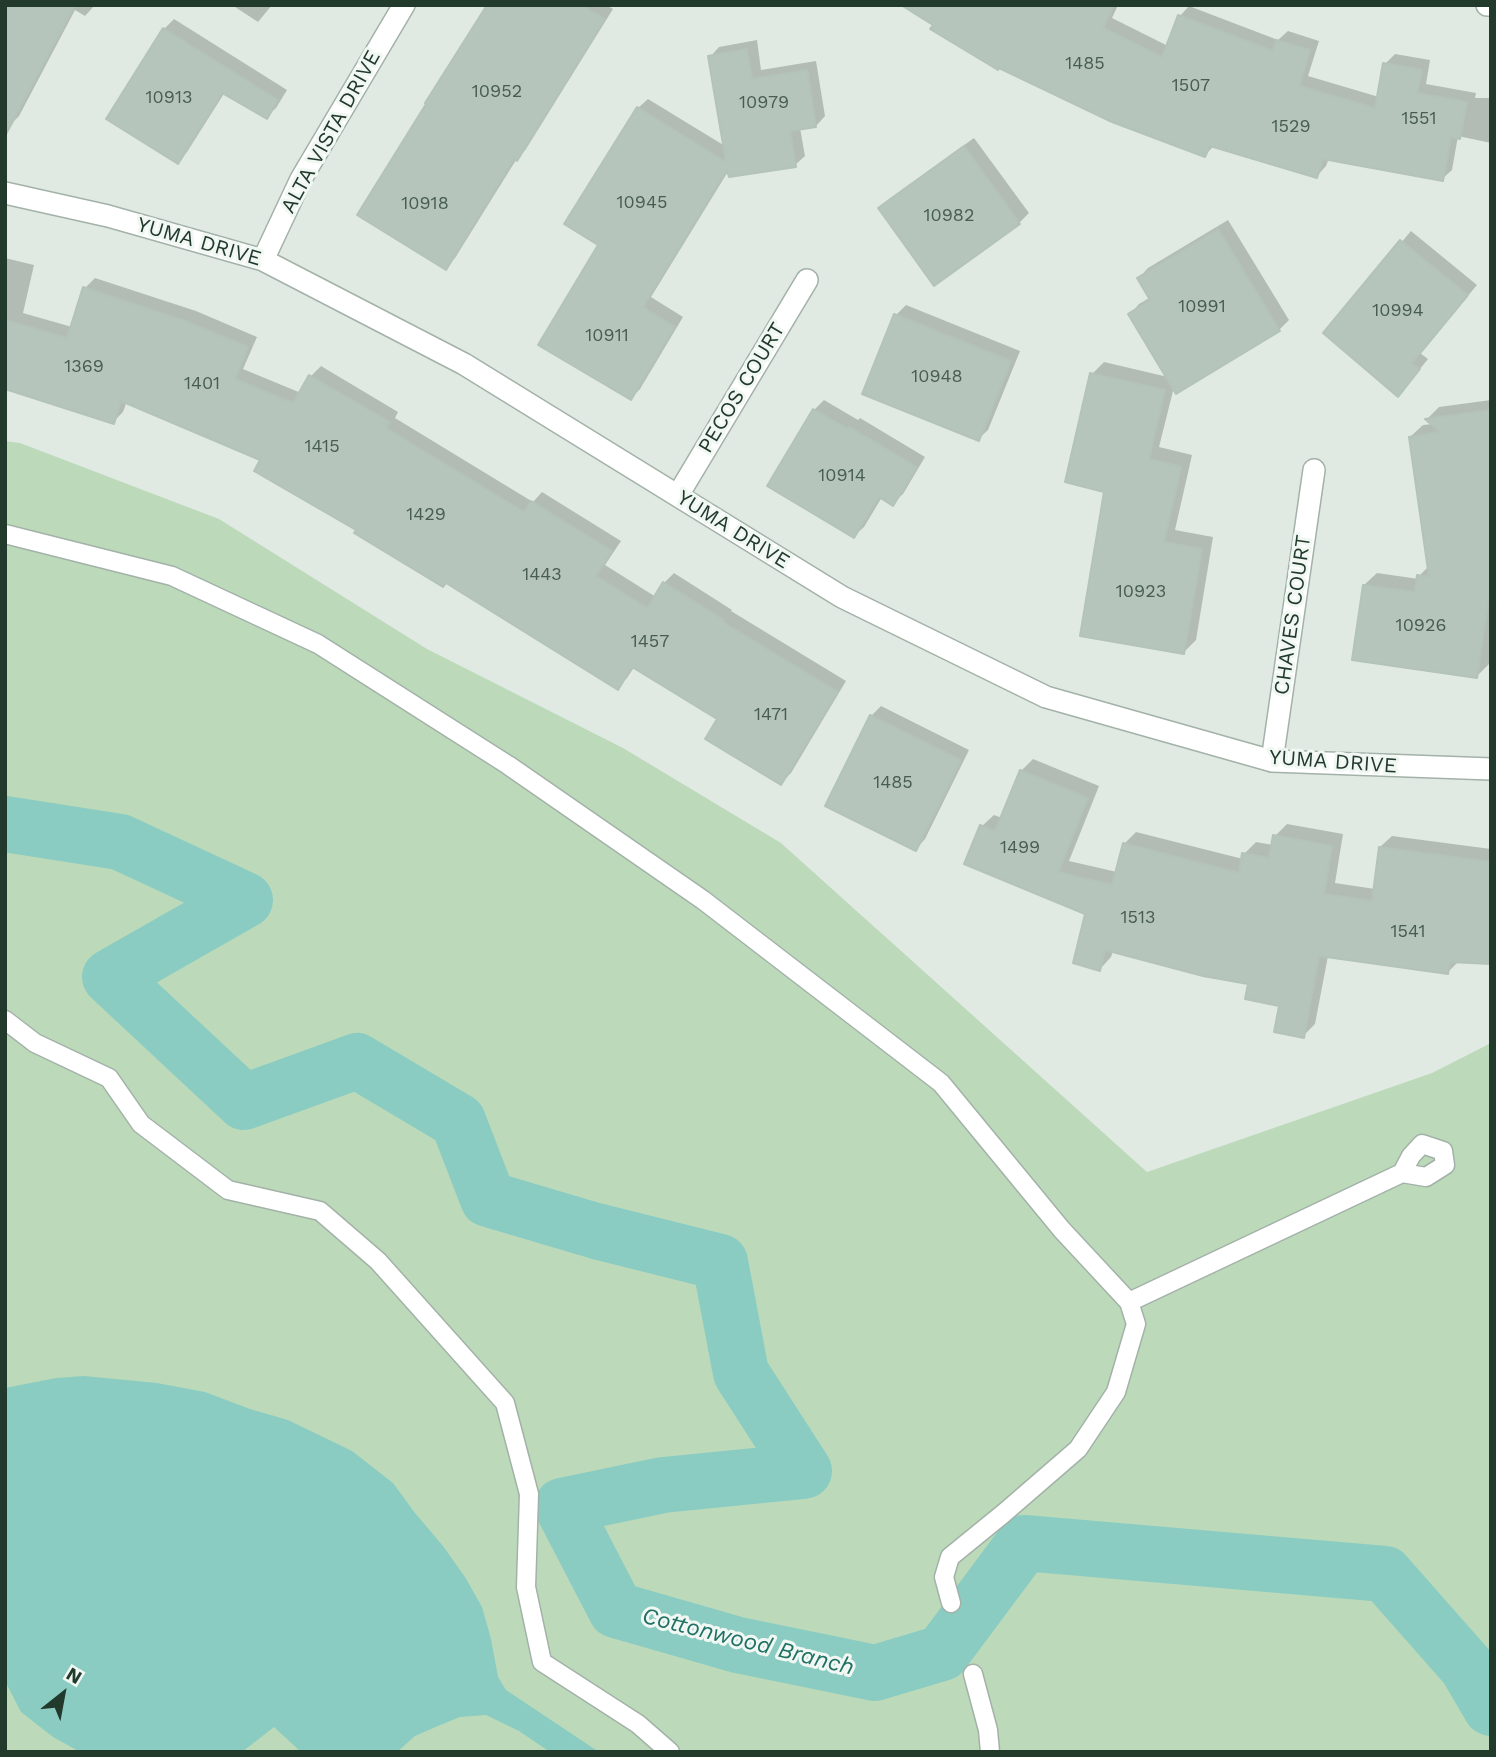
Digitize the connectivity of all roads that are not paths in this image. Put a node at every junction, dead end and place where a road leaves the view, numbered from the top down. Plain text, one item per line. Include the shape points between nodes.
1 (404, 5) edge
2 (5, 193) edge
3 (263, 260) junction
4 (807, 280) dead end
5 (1314, 470) dead end
6 (678, 495) junction
7 (5, 534) edge
8 (1272, 761) junction
9 (1491, 769) edge
10 (5, 1020) edge
11 (1402, 1173) dead end
12 (1129, 1302) junction
13 (951, 1603) dead end
14 (974, 1674) dead end
15 (670, 1752) edge
16 (990, 1752) edge

1 - 3 street, ALTA VISTA DRIVE via 301,179
2 - 3 street, YUMA DRIVE via 108,216
3 - 6 street, YUMA DRIVE via 464,364
4 - 6 street, PECOS COURT
5 - 8 street, CHAVES COURT
6 - 8 street, YUMA DRIVE via 842,597 1045,697
7 - 12 lane via 172,576 306,638 520,773 703,900 941,1083 1062,1230
8 - 9 street, YUMA DRIVE
10 - 15 lane via 35,1043 109,1078 141,1124 229,1190 320,1211 378,1261 505,1403 529,1494 526,1587 542,1662 638,1724
11 - 12 lane
12 - 13 lane via 1136,1324 1116,1392 1078,1449 950,1557 944,1577
14 - 16 lane

